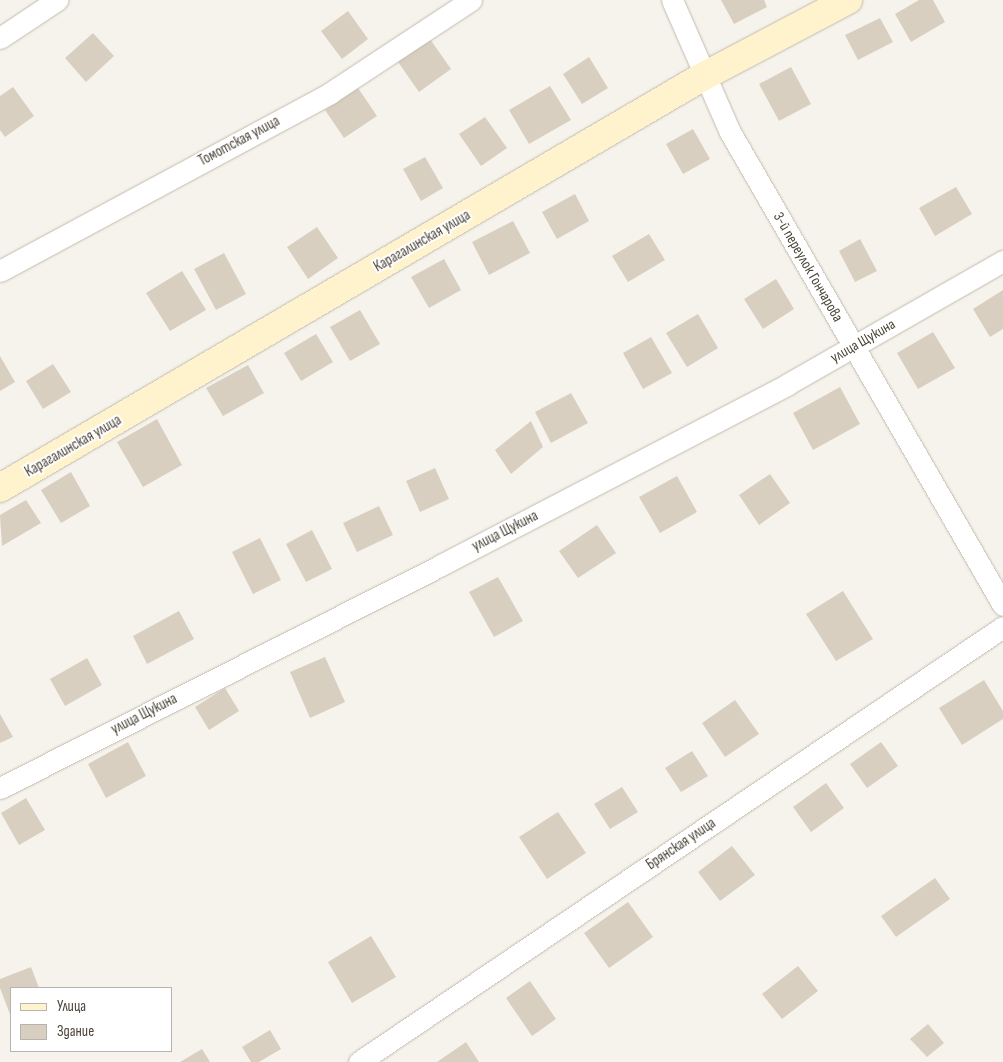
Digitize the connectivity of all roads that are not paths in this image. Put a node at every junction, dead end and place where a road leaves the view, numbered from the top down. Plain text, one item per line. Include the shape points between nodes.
1 (57, 0) edge
2 (471, 0) edge
3 (672, 0) edge
4 (848, 0) edge
5 (0, 38) edge
6 (704, 76) junction
7 (1003, 260) edge
8 (0, 271) edge
9 (854, 346) junction
10 (0, 488) edge
11 (1003, 605) edge
12 (1003, 627) edge
13 (0, 788) edge
14 (359, 1062) edge

1 - 5 street
2 - 8 street, Томотская улица via 330,93
3 - 6 street, 3-й переулок Гончарова
4 - 6 street, Карагалинская улица
6 - 9 street, 3-й переулок Гончарова via 730,132
6 - 10 street, Карагалинская улица
7 - 9 street, улица Щукина
9 - 11 street, 3-й переулок Гончарова
9 - 13 street, улица Щукина via 788,384 450,560
12 - 14 street, Брянская улица

